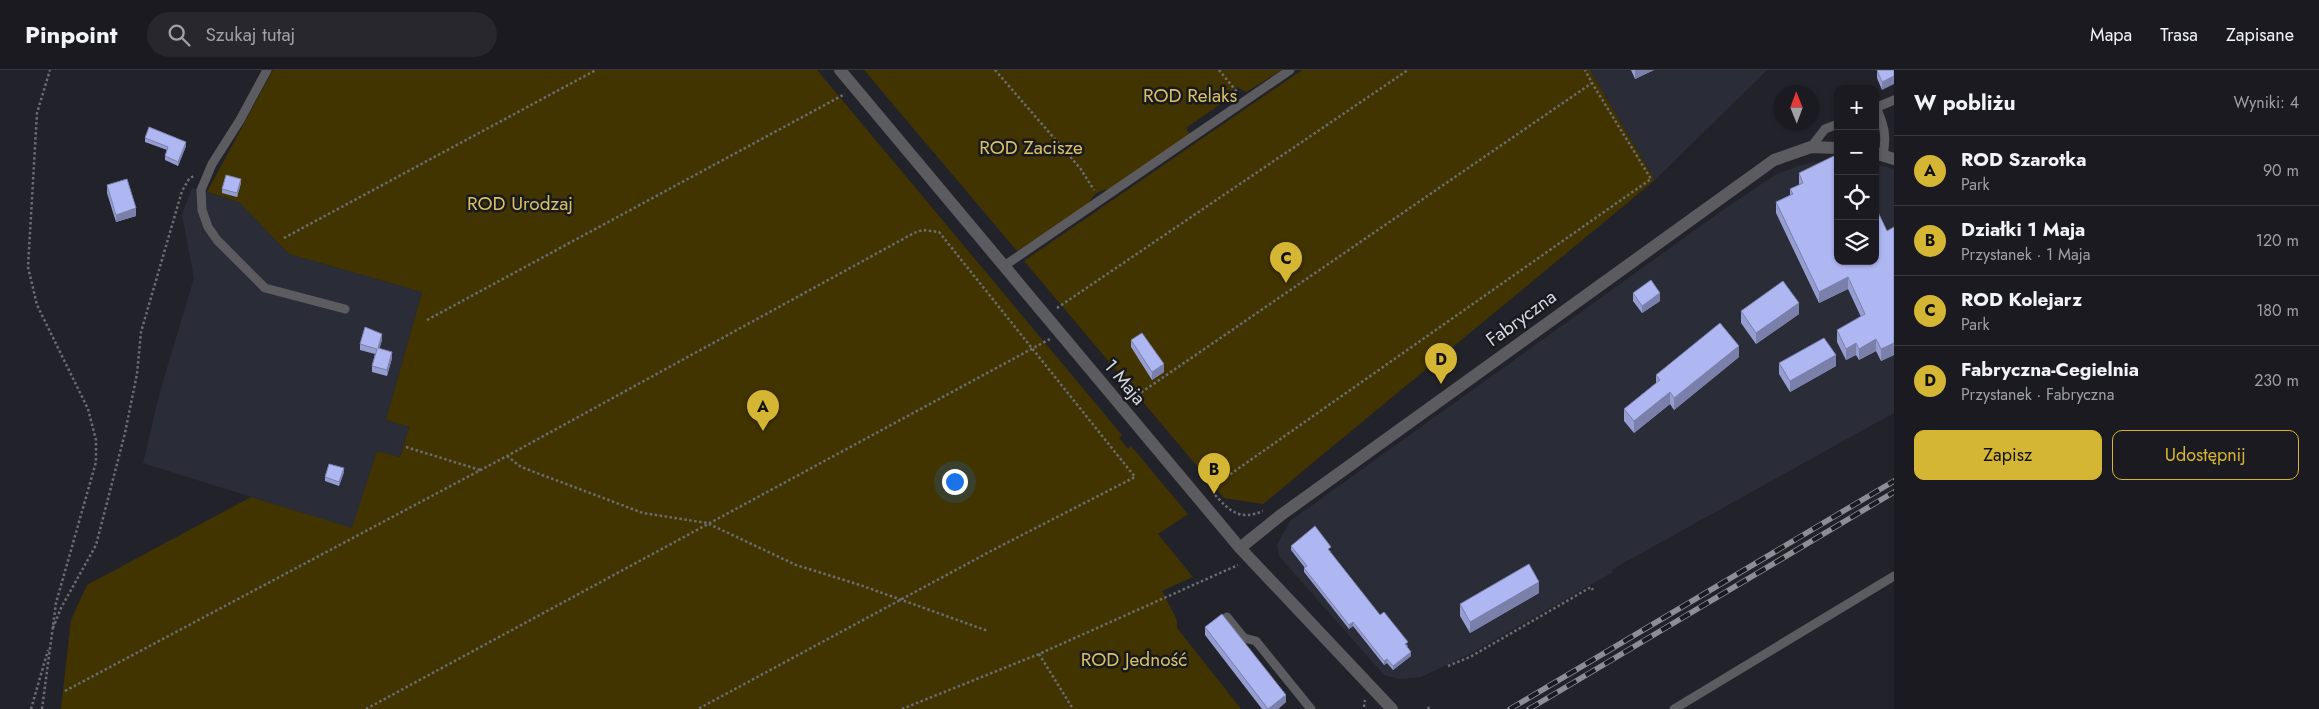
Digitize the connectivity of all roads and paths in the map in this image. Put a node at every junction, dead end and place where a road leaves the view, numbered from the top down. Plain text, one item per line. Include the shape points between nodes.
1 (50, 70) edge
2 (267, 70) edge
3 (596, 70) edge
4 (840, 70) edge
5 (995, 70) edge
6 (1219, 70) edge
7 (1290, 70) edge
8 (1408, 70) edge
9 (1585, 70) edge
10 (1592, 83) junction
11 (854, 88) junction
12 (1894, 100) edge
13 (1244, 102) junction
14 (1879, 107) edge
15 (1879, 116) edge
16 (1834, 126) edge
17 (1811, 147) junction
18 (1834, 148) edge
19 (1884, 156) edge
20 (212, 164) junction
21 (1101, 200) junction
22 (284, 238) dead end
23 (1004, 266) junction
24 (344, 309) dead end
25 (1046, 316) junction
26 (427, 320) dead end
27 (1059, 332) junction
28 (1031, 349) junction
29 (1121, 406) junction
30 (406, 447) dead end
31 (507, 456) junction
32 (480, 470) junction
33 (1222, 480) dead end
34 (707, 523) junction
35 (1240, 548) junction
36 (1251, 560) junction
37 (1894, 576) edge
38 (1593, 590) dead end
39 (900, 600) junction
40 (1227, 617) edge
41 (52, 631) junction
42 (988, 631) dead end
43 (1039, 654) junction
44 (1448, 666) dead end
45 (65, 691) dead end
46 (1430, 704) dead end
47 (1388, 708) edge
48 (31, 709) edge
49 (42, 709) edge
50 (366, 709) edge
51 (698, 709) edge
52 (902, 709) edge
53 (1073, 709) edge
54 (1310, 709) edge
55 (1428, 709) edge
56 (1674, 709) edge

1 - 41 path via 37,113 28,267 37,305 88,409 96,440 96,462 56,603
2 - 20 lane
3 - 22 path
4 - 11 street, 1 Maja
5 - 21 path via 1080,168
6 - 13 path
7 - 13 lane
8 - 25 path
9 - 10 path
10 - 29 path
10 - 33 path via 1651,179
11 - 23 street, 1 Maja
11 - 26 path
12 - 14 lane
13 - 21 lane
15 - 19 lane via 1885,132
16 - 17 lane via 1825,129
17 - 18 street, Fabryczna
17 - 35 street, Fabryczna via 1774,160 1281,515
20 - 24 lane via 201,190 202,210 217,240 265,288
20 - 41 path via 190,179 182,191 141,332 137,374 125,433 96,545
21 - 23 lane
23 - 25 street, 1 Maja
25 - 27 street, 1 Maja
27 - 28 path
27 - 29 street, 1 Maja
28 - 31 path via 944,237 939,232 923,230
28 - 34 path
28 - 39 path via 1135,477
29 - 35 street, 1 Maja
30 - 32 path
31 - 32 path
31 - 34 path via 521,466 643,513
32 - 45 path
34 - 39 path via 796,565
34 - 50 path
35 - 36 street, 1 Maja
36 - 43 path
36 - 47 street, 1 Maja
37 - 56 lane
38 - 44 path via 1591,587 1470,657
39 - 42 path
39 - 51 path
40 - 54 lane via 1244,638 1256,641
41 - 48 path
41 - 49 path
43 - 52 path
43 - 53 path
46 - 55 path

